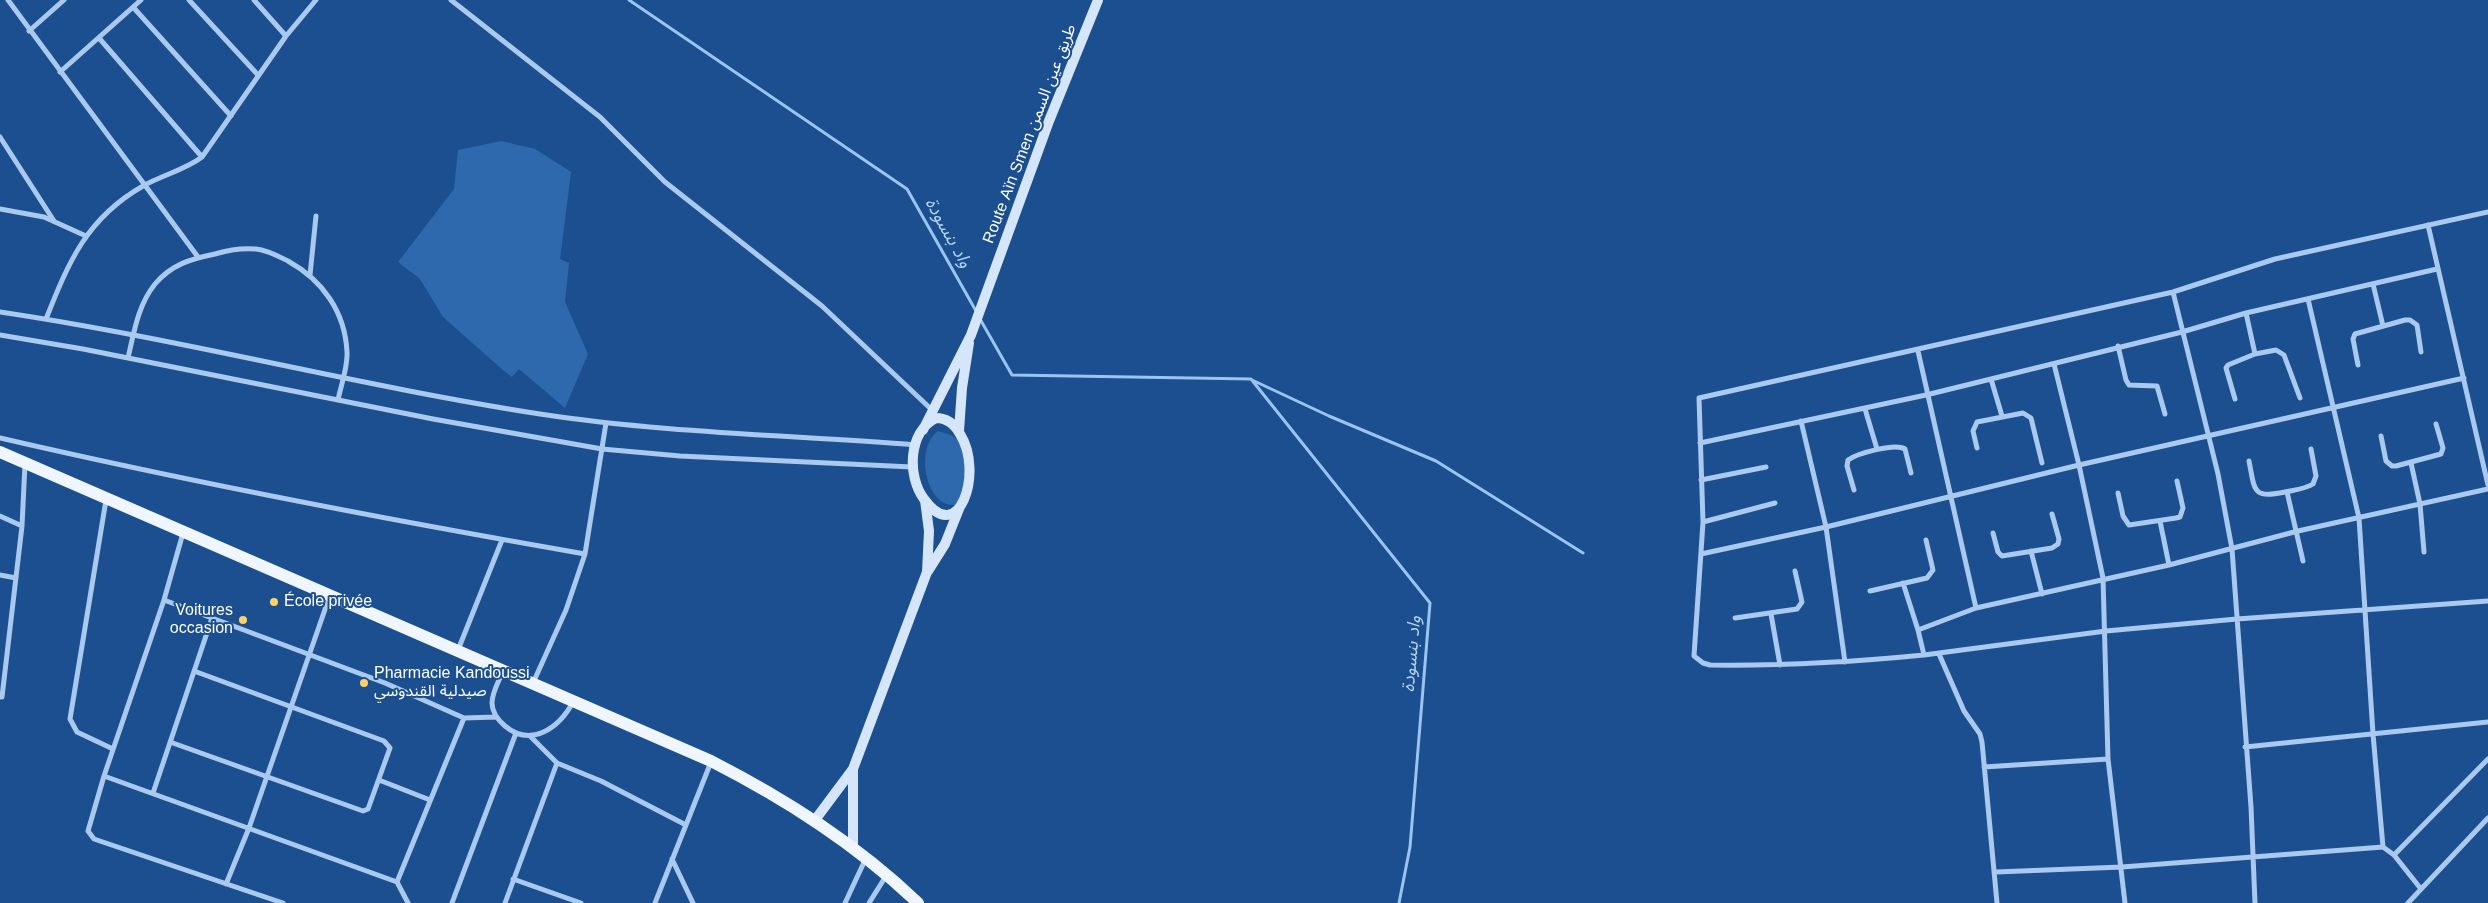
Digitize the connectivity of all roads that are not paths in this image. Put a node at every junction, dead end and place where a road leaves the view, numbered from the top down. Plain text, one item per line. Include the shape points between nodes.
1 (8, 0) edge
2 (64, 0) edge
3 (140, 0) edge
4 (189, 0) edge
5 (254, 0) edge
6 (316, 0) edge
7 (451, 0) edge
8 (1098, 0) edge
9 (133, 7) junction
10 (30, 31) junction
11 (286, 36) junction
12 (99, 38) junction
13 (60, 72) junction
14 (258, 76) junction
15 (231, 116) junction
16 (0, 138) edge
17 (202, 157) junction
18 (144, 185) junction
19 (0, 209) edge
20 (2488, 212) edge
21 (316, 216) dead end
22 (54, 221) junction
23 (2428, 225) junction
24 (86, 236) junction
25 (198, 257) junction
26 (2437, 269) junction
27 (310, 275) junction
28 (2373, 284) junction
29 (2173, 292) junction
30 (2308, 299) junction
31 (0, 312) edge
32 (2246, 313) junction
33 (46, 319) junction
34 (2383, 326) junction
35 (2182, 332) junction
36 (0, 335) edge
37 (134, 335) junction
38 (971, 335) junction
39 (2118, 346) junction
40 (1918, 351) junction
41 (2421, 352) dead end
42 (2255, 354) junction
43 (128, 358) junction
44 (2054, 364) junction
45 (2358, 365) dead end
46 (343, 376) junction
47 (2464, 378) junction
48 (1991, 379) junction
49 (1926, 395) junction
50 (2300, 398) dead end
51 (2236, 399) dead end
52 (338, 400) junction
53 (1865, 408) junction
54 (2333, 409) junction
55 (932, 410) junction
56 (2165, 414) dead end
57 (2002, 416) junction
58 (1801, 421) junction
59 (606, 423) junction
60 (2436, 424) dead end
61 (923, 430) junction
62 (959, 431) junction
63 (2381, 436) dead end
64 (2208, 437) junction
65 (0, 438) edge
66 (1700, 443) junction
67 (916, 445) junction
68 (1977, 448) dead end
69 (602, 449) junction
70 (2311, 449) dead end
71 (1877, 450) junction
72 (0, 452) edge
73 (2249, 461) dead end
74 (25, 462) junction
75 (2042, 463) dead end
76 (2411, 463) junction
77 (2079, 465) junction
78 (912, 467) junction
79 (1766, 467) dead end
80 (1910, 473) dead end
81 (1701, 480) junction
82 (2177, 481) dead end
83 (2488, 487) edge
84 (1854, 490) dead end
85 (2287, 492) junction
86 (2118, 493) dead end
87 (1952, 497) junction
88 (106, 498) junction
89 (925, 500) junction
90 (1775, 503) dead end
91 (2420, 504) junction
92 (959, 509) junction
93 (2052, 514) dead end
94 (0, 516) edge
95 (2359, 518) junction
96 (2160, 521) junction
97 (1703, 522) junction
98 (22, 526) junction
99 (1826, 527) junction
100 (184, 531) junction
101 (2298, 531) junction
102 (1993, 532) dead end
103 (502, 540) junction
104 (1926, 540) dead end
105 (2232, 549) junction
106 (2031, 551) junction
107 (2424, 552) dead end
108 (585, 554) junction
109 (1701, 554) junction
110 (2303, 561) dead end
111 (2169, 565) junction
112 (927, 572) junction
113 (1795, 572) dead end
114 (0, 575) edge
115 (16, 578) junction
116 (2103, 578) junction
117 (1904, 583) junction
118 (1870, 591) dead end
119 (2042, 594) junction
120 (330, 595) junction
121 (164, 600) junction
122 (2488, 601) edge
123 (1976, 608) junction
124 (2366, 611) junction
125 (1771, 614) junction
126 (212, 618) junction
127 (1735, 618) dead end
128 (2237, 619) junction
129 (1918, 630) junction
130 (2106, 631) junction
131 (458, 651) junction
132 (1939, 654) junction
133 (310, 655) junction
134 (1924, 655) junction
135 (1845, 662) junction
136 (1780, 666) junction
137 (503, 670) junction
138 (194, 671) junction
139 (532, 684) junction
140 (0, 696) edge
141 (573, 701) junction
142 (291, 707) junction
143 (496, 717) junction
144 (464, 718) junction
145 (2488, 722) edge
146 (516, 733) junction
147 (2372, 734) junction
148 (531, 737) junction
149 (170, 742) junction
150 (2245, 747) junction
151 (113, 749) junction
152 (2108, 759) junction
153 (2488, 759) edge
154 (711, 761) junction
155 (558, 763) junction
156 (1984, 767) junction
157 (853, 769) junction
158 (104, 776) junction
159 (267, 776) junction
160 (379, 780) junction
161 (153, 793) junction
162 (430, 800) junction
163 (2488, 818) edge
164 (815, 820) junction
165 (686, 825) junction
166 (249, 828) junction
167 (853, 846) junction
168 (2383, 847) junction
169 (2394, 854) junction
170 (866, 857) junction
171 (2252, 858) junction
172 (672, 859) junction
173 (2122, 867) junction
174 (1996, 872) junction
175 (887, 874) junction
176 (513, 879) junction
177 (397, 882) junction
178 (226, 884) junction
179 (2421, 889) junction
180 (283, 903) edge
181 (408, 903) edge
182 (452, 903) edge
183 (505, 903) edge
184 (581, 903) edge
185 (655, 903) edge
186 (693, 903) edge
187 (845, 903) edge
188 (868, 903) edge
189 (918, 903) edge
190 (1997, 903) edge
191 (2126, 903) edge
192 (2255, 903) edge
193 (2408, 903) edge

1 - 10 street
2 - 10 street
3 - 9 street
4 - 14 street
5 - 11 street
6 - 11 street
7 - 55 street via 600,117 664,182 822,306
8 - 38 street, Route Aïn Smen طريق عين السمن via 1049,121
9 - 12 street
9 - 15 street
10 - 13 street
11 - 14 street
12 - 13 street
12 - 17 street
13 - 18 street
14 - 15 street
15 - 17 street
16 - 22 street
17 - 18 street via 194,164
18 - 24 street via 106,214
18 - 25 street
19 - 22 street
20 - 23 street
21 - 27 street
22 - 24 street
23 - 26 street
23 - 29 street via 2275,259
24 - 33 street via 68,264
25 - 27 street via 230,250 257,249 282,258
25 - 37 street via 173,267 155,284 142,306
26 - 28 street
26 - 47 street
27 - 46 street via 329,296 342,324 347,354
28 - 30 street
28 - 34 street
29 - 35 street
29 - 40 street
30 - 32 street
30 - 54 street
31 - 33 street
32 - 35 street
32 - 42 street
33 - 37 street
34 - 41 street via 2405,320 2414,322 2418,326
34 - 45 street via 2354,335
35 - 39 street
35 - 64 street
36 - 43 street
37 - 43 street
37 - 46 street
38 - 55 street, Route Aïn Smen طريق عين السمن
38 - 62 street, Route Aïn Smen طريق عين السمن
39 - 44 street
39 - 56 street via 2129,385 2156,386
40 - 49 street
40 - 66 street via 1699,398
42 - 50 street via 2276,350 2283,353
42 - 51 street via 2232,361 2226,367
43 - 52 street
44 - 48 street
44 - 77 street
46 - 52 street
46 - 59 street
47 - 54 street
47 - 83 street
48 - 49 street
48 - 57 street
49 - 53 street
49 - 87 street
52 - 69 street
53 - 58 street
53 - 71 street
54 - 64 street
54 - 95 street
55 - 61 street, Route Aïn Smen طريق عين السمن
57 - 68 street via 1974,425
57 - 75 street via 2023,413 2031,418
58 - 66 street
58 - 99 street
59 - 67 street
59 - 69 street
60 - 76 street via 2442,453
61 - 62 street via 933,419 940,418
61 - 67 street
62 - 92 street via 968,450 971,471 968,491
63 - 76 street via 2389,465
64 - 77 street
64 - 105 street
65 - 103 street via 168,477
66 - 81 street
67 - 78 street
69 - 78 street
69 - 108 street
70 - 85 street via 2315,480 2310,486
71 - 80 street via 1901,446 1905,449
71 - 84 street via 1848,460
72 - 74 main road
73 - 85 street via 2254,486 2259,493 2265,496
74 - 88 main road
74 - 98 street
76 - 91 street
77 - 87 street
77 - 116 street
78 - 89 street via 916,484
79 - 81 street
81 - 97 street
82 - 96 street via 2184,508 2182,514
83 - 91 street
85 - 101 street
86 - 96 street via 2123,516 2129,525
87 - 99 street
87 - 123 street
88 - 100 main road
88 - 151 street via 70,719 77,732
89 - 92 street via 942,513
89 - 112 street via 929,544
90 - 97 street
91 - 95 street
91 - 107 street
92 - 112 street via 945,544
93 - 106 street via 2058,544
94 - 98 street
95 - 101 street
95 - 124 street
96 - 111 street
97 - 109 street
98 - 115 street
99 - 109 street
99 - 135 street
100 - 120 main road
100 - 121 street
101 - 105 street
101 - 110 street
102 - 106 street via 2002,556
103 - 108 street
103 - 131 street
104 - 117 street via 1933,570 1931,574 1927,578
105 - 111 street
105 - 128 street
106 - 119 street
108 - 139 street via 566,610
109 - 136 street via 1695,657 1710,665
111 - 116 street
112 - 157 street
113 - 125 street via 1801,606
114 - 115 street
115 - 140 street
116 - 119 street
116 - 130 street
117 - 118 street
117 - 129 street
119 - 123 street
120 - 131 main road
120 - 133 street
121 - 126 street
121 - 151 street
122 - 124 street
123 - 129 street
124 - 128 street
124 - 147 street
125 - 127 street
125 - 136 street
126 - 133 street
126 - 138 street
128 - 130 street
128 - 150 street
129 - 134 street
130 - 132 street
130 - 152 street
131 - 137 main road
132 - 134 street
132 - 156 street via 1964,711 1980,734
133 - 142 street
133 - 144 street
134 - 135 street
135 - 136 street
137 - 139 main road
137 - 143 street via 493,696 492,707
138 - 142 street
138 - 149 street
139 - 141 main road
141 - 148 street via 556,724
141 - 154 main road
142 - 159 street
142 - 160 street via 387,743 390,748
143 - 144 street
143 - 146 street
144 - 162 street
145 - 147 street
146 - 148 street
146 - 182 street
147 - 150 street
147 - 168 street
148 - 155 street
149 - 159 street
149 - 161 street
150 - 171 street
151 - 158 street
152 - 156 street
152 - 173 street
153 - 169 street
154 - 164 main road
154 - 165 street
155 - 165 street via 601,781
155 - 176 street
156 - 174 street
157 - 164 street
157 - 167 street
158 - 161 street
158 - 178 street via 88,826 91,836
159 - 160 street via 363,811 368,809
159 - 166 street
160 - 162 street
161 - 166 street
162 - 177 street
163 - 179 street
164 - 167 main road
165 - 172 street
166 - 177 street
166 - 178 street
167 - 170 main road
168 - 169 street
168 - 171 street
169 - 179 street
170 - 175 main road
170 - 187 street
171 - 173 street
171 - 192 street
172 - 185 street
172 - 186 street
173 - 174 street
173 - 191 street
174 - 190 street
175 - 188 street
175 - 189 main road
176 - 183 street
176 - 184 street
177 - 181 street
178 - 180 street
179 - 193 street

